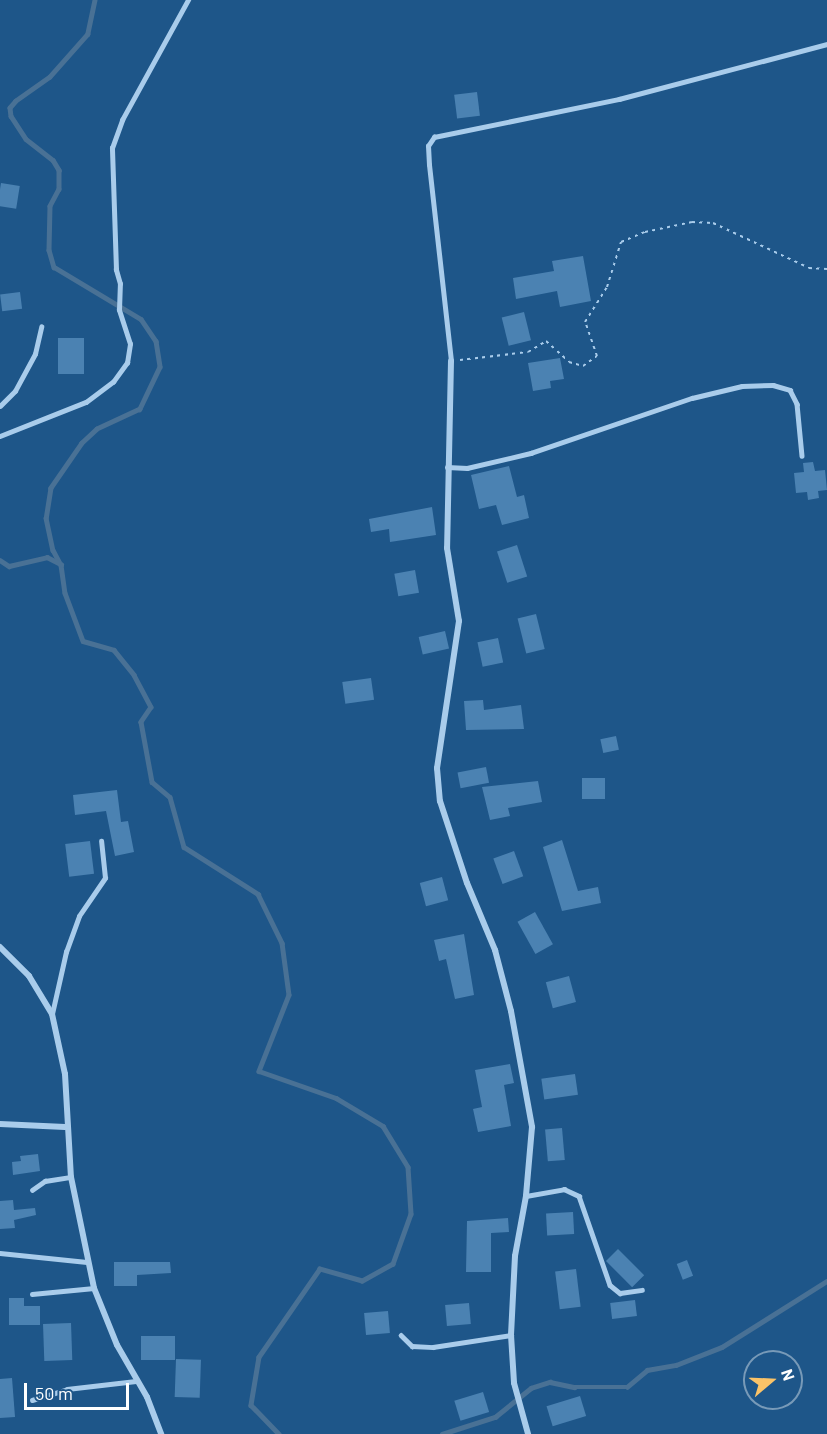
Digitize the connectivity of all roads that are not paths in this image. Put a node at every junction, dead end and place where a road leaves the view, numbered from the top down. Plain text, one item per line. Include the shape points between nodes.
1 (188, 0) edge
2 (827, 44) edge
3 (41, 327) dead end
4 (451, 361) joint
5 (0, 406) edge
6 (0, 436) edge
7 (802, 456) dead end
8 (447, 466) junction
9 (101, 841) dead end
10 (0, 947) edge
11 (52, 1014) junction
12 (0, 1124) edge
13 (65, 1127) junction
14 (71, 1177) junction
15 (32, 1190) dead end
16 (526, 1196) junction
17 (0, 1253) edge
18 (87, 1262) junction
19 (94, 1288) junction
20 (642, 1290) dead end
21 (32, 1294) dead end
22 (401, 1335) dead end
23 (511, 1335) junction
24 (136, 1381) junction
25 (32, 1401) dead end
26 (162, 1434) edge
27 (528, 1434) edge

1 - 6 lane via 122,120 112,148 116,270 120,317 130,344 127,363 113,382 86,402
2 - 4 lane via 619,99 434,137 428,146 429,165
3 - 5 lane via 35,354 15,391
4 - 8 street
7 - 8 lane via 797,404 790,390 773,385 742,386 692,398 531,453 467,468
8 - 16 street via 447,548 459,621 437,768 440,801 467,883 495,950 511,1011 532,1127
9 - 11 lane via 105,878 79,916
10 - 11 street via 29,976
11 - 13 street via 65,1074
12 - 13 street
13 - 14 street
14 - 15 lane via 45,1181
14 - 18 street
16 - 20 lane via 564,1190 579,1196 610,1285 620,1293
16 - 23 street via 515,1256
17 - 18 lane
18 - 19 street
19 - 21 lane
19 - 24 street
22 - 23 lane via 412,1346 433,1347
23 - 27 street via 515,1388
24 - 25 lane via 67,1389
24 - 26 street

